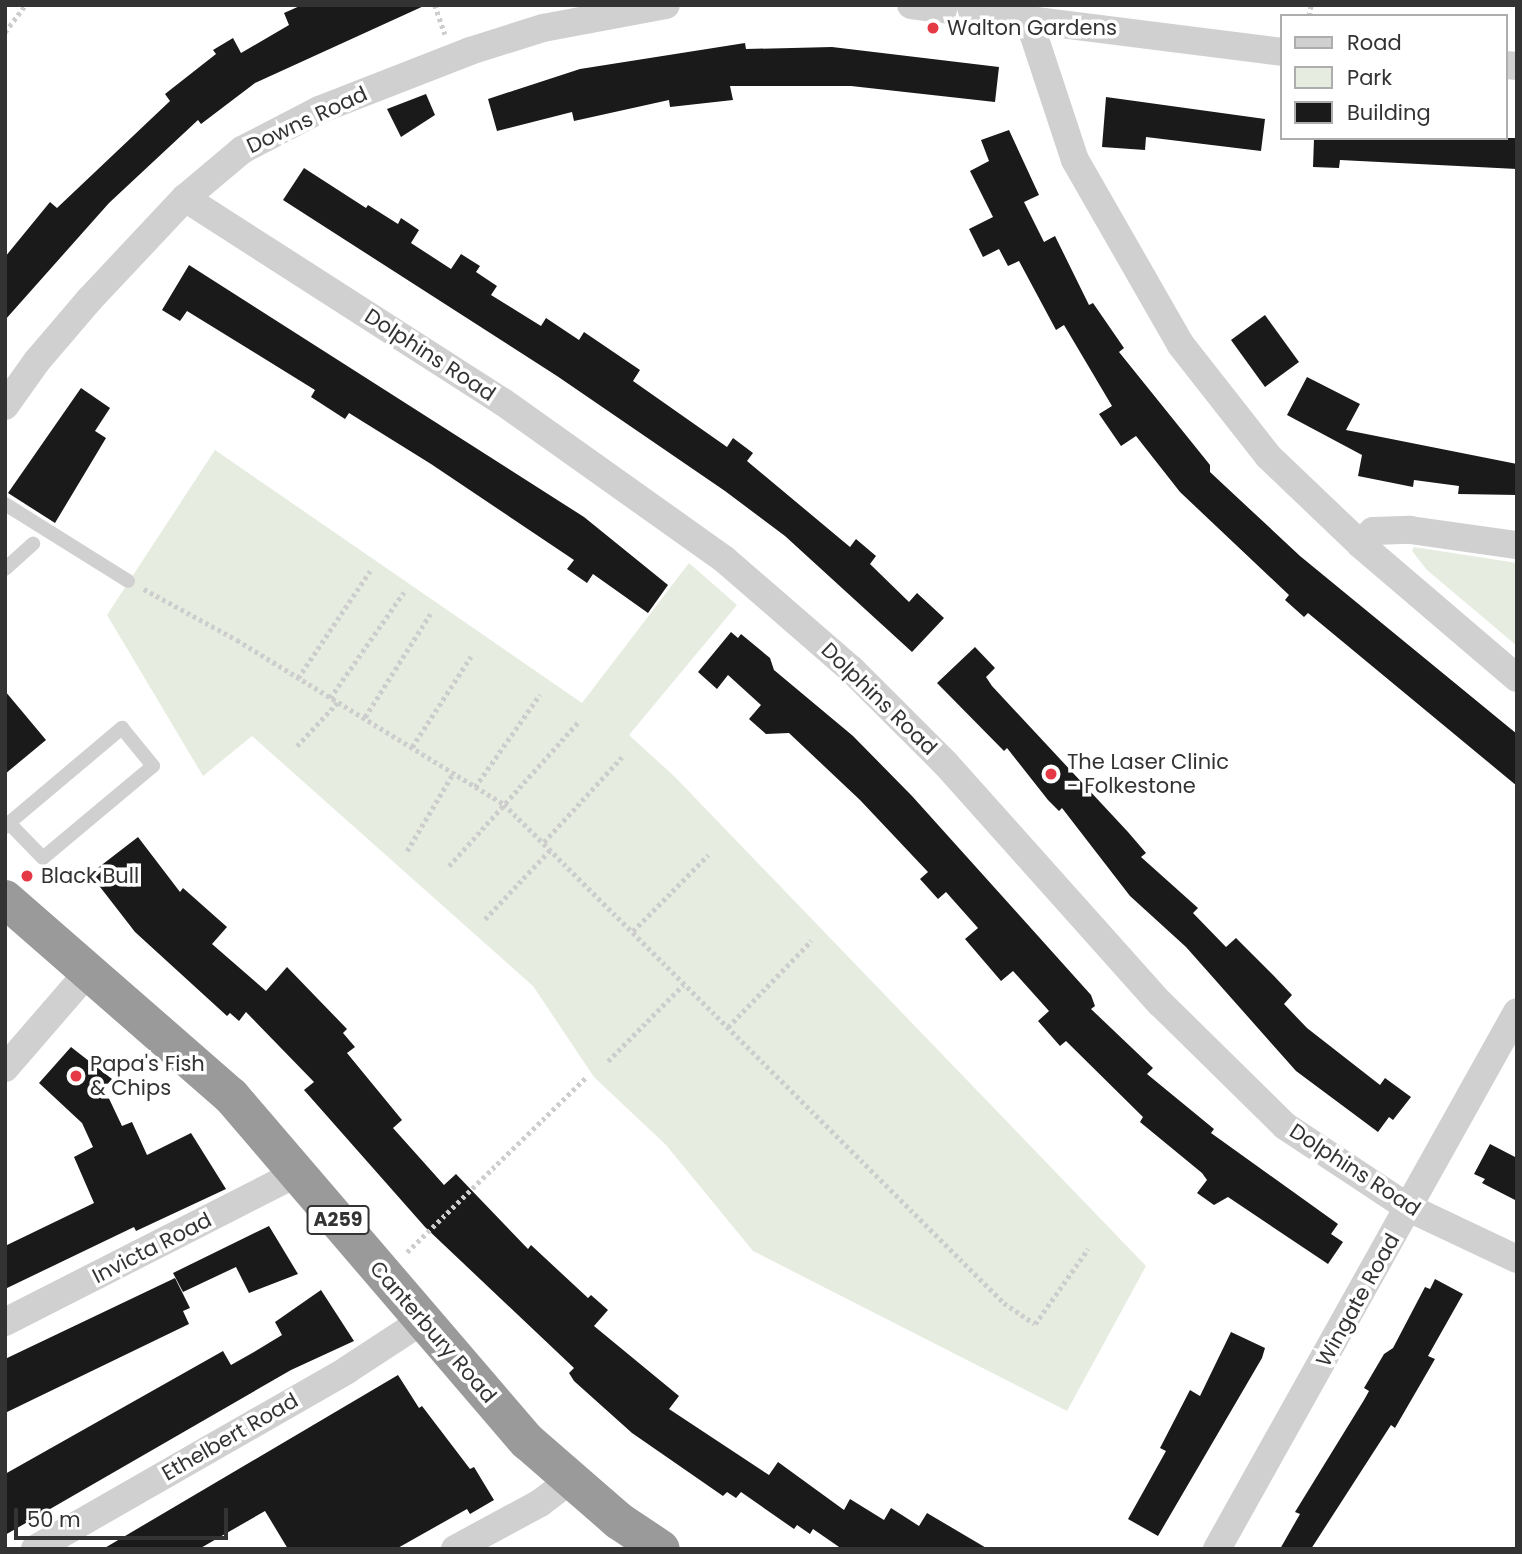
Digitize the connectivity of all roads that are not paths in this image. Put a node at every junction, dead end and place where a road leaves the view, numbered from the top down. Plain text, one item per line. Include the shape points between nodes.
1 (666, 5) edge
2 (911, 5) edge
3 (1029, 22) junction
4 (1280, 51) edge
5 (185, 198) junction
6 (5, 406) edge
7 (5, 504) edge
8 (33, 544) dead end
9 (1360, 544) junction
10 (1517, 545) edge
11 (5, 569) edge
12 (128, 581) road end
13 (1517, 678) edge
14 (7, 825) edge
15 (8, 906) edge
16 (89, 971) junction
17 (1517, 1012) edge
18 (5, 1068) edge
19 (297, 1173) junction
20 (1409, 1208) junction
21 (1517, 1259) edge
22 (422, 1321) junction
23 (5, 1322) edge
24 (570, 1480) junction
25 (35, 1549) edge
26 (455, 1549) edge
27 (661, 1549) edge
28 (1217, 1549) edge

1 - 5 street, Downs Road via 543,28 319,110 242,150
2 - 3 street
3 - 4 street
3 - 9 street via 1075,160 1181,345 1268,456
5 - 6 street, Downs Road via 37,361
5 - 20 street, Dolphins Road via 503,402 725,560 851,669 946,764 1160,1003 1259,1101 1323,1154
7 - 12 lane
8 - 11 lane
9 - 10 street via 1373,531 1410,530
9 - 13 street
14 - 14 lane via 122,728 153,766 43,858
15 - 16 highway, Canterbury Road / A259
16 - 18 street
16 - 19 highway, Canterbury Road / A259 via 230,1096
17 - 20 street, Wingate Road
19 - 22 highway, Canterbury Road / A259
19 - 23 street, Invicta Road
20 - 21 street, Dolphins Road
20 - 28 street, Wingate Road
22 - 24 highway, Canterbury Road / A259 via 527,1441
22 - 25 street, Ethelbert Road via 347,1370
24 - 26 street via 540,1503
24 - 27 highway, Canterbury Road / A259

